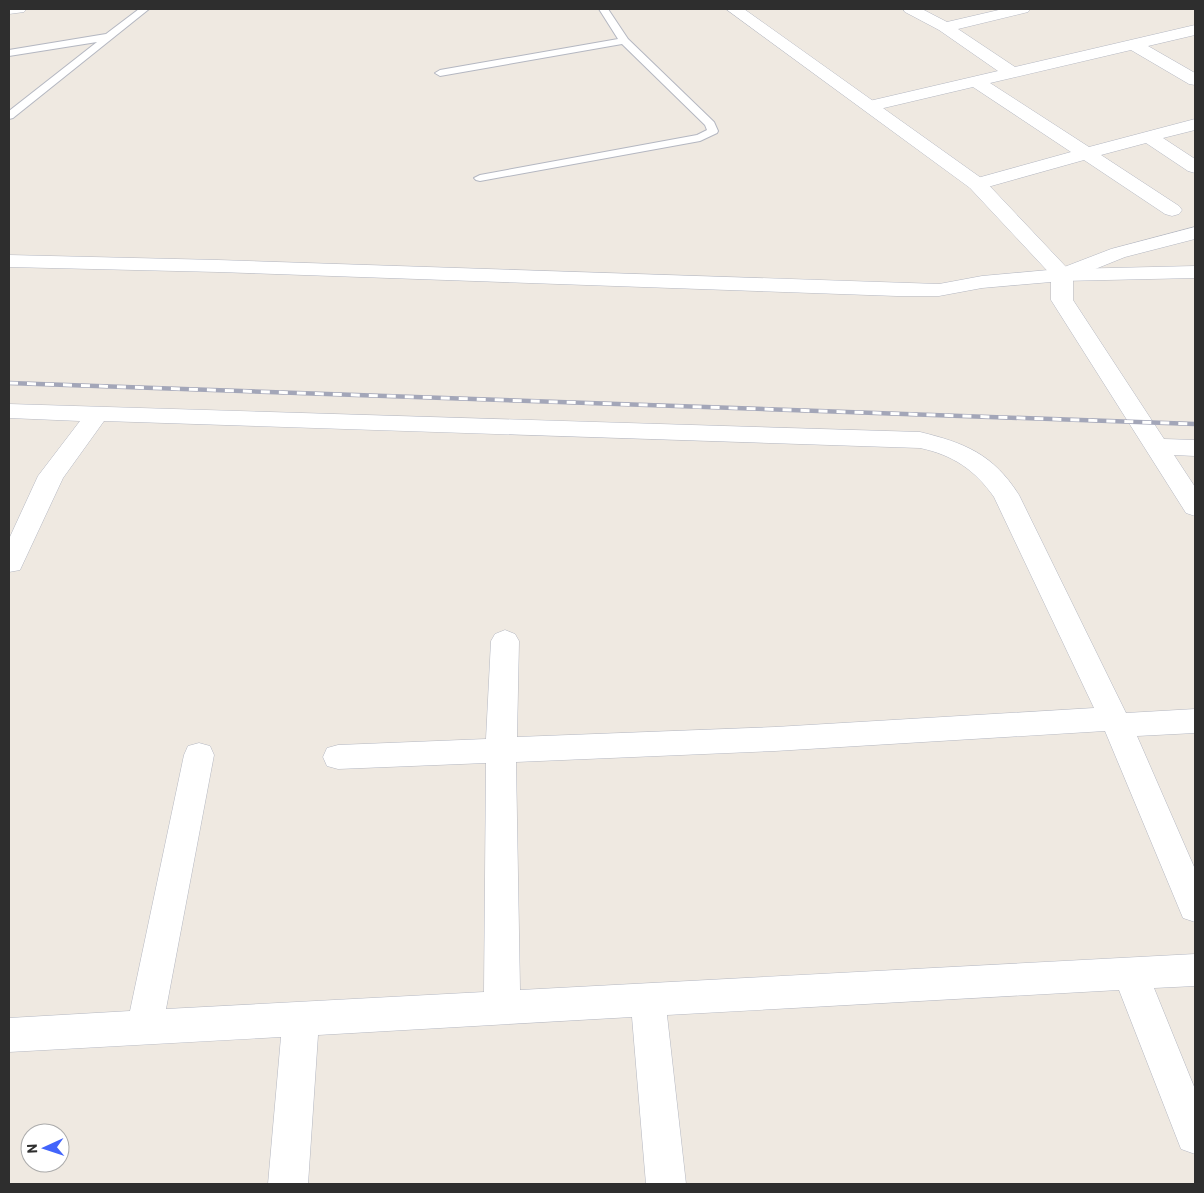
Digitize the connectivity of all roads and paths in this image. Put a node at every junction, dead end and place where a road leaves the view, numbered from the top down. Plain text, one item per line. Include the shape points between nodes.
1 (18, 9) edge
2 (144, 9) edge
3 (604, 9) edge
4 (734, 9) edge
5 (911, 9) edge
6 (1022, 9) edge
7 (9, 10) edge
8 (946, 27) junction
9 (1191, 34) edge
10 (109, 37) junction
11 (624, 41) junction
12 (1132, 44) junction
13 (9, 53) edge
14 (440, 73) dead end
15 (1012, 73) junction
16 (1195, 80) edge
17 (975, 81) junction
18 (870, 106) junction
19 (9, 116) edge
20 (1195, 124) edge
21 (1147, 136) junction
22 (1083, 153) junction
23 (1195, 166) edge
24 (480, 178) dead end
25 (977, 184) junction
26 (1172, 210) dead end
27 (1195, 233) edge
28 (9, 261) edge
29 (1195, 272) edge
30 (1062, 275) junction
31 (11, 413) edge
32 (96, 414) junction
33 (1158, 447) junction
34 (1195, 448) edge
35 (1195, 507) edge
36 (11, 563) dead end
37 (505, 641) dead end
38 (1195, 721) edge
39 (1115, 722) junction
40 (501, 752) junction
41 (199, 755) dead end
42 (338, 757) dead end
43 (1195, 907) edge
44 (1195, 970) edge
45 (1130, 973) junction
46 (648, 1000) junction
47 (502, 1008) junction
48 (301, 1019) junction
49 (146, 1028) junction
50 (9, 1035) edge
51 (1195, 1135) edge
52 (288, 1184) edge
53 (666, 1184) edge

1 - 7 street
2 - 10 lane
3 - 11 lane
4 - 18 street
5 - 8 street
6 - 8 street
8 - 15 street
9 - 12 street
10 - 13 lane
10 - 19 lane
11 - 14 lane
11 - 24 lane via 710,124 713,132 700,138
12 - 15 street
12 - 16 street
15 - 17 street
17 - 18 street
17 - 22 street
18 - 25 street
20 - 21 street
21 - 22 street
21 - 23 street
22 - 25 street
22 - 26 street
25 - 30 street
27 - 30 street via 1118,253
28 - 30 street via 898,290 939,290 982,282
29 - 30 street
30 - 33 street via 1062,300
31 - 32 street
32 - 36 street via 51,476
32 - 39 street via 910,440 944,445 970,457 992,474 1006,495
33 - 34 street
33 - 35 street
37 - 40 street
38 - 39 street
39 - 40 street
39 - 43 street
40 - 42 street
40 - 47 street
41 - 49 street
44 - 45 street
45 - 46 street
45 - 51 street
46 - 47 street
46 - 53 street
47 - 48 street
48 - 49 street
48 - 52 street
49 - 50 street

